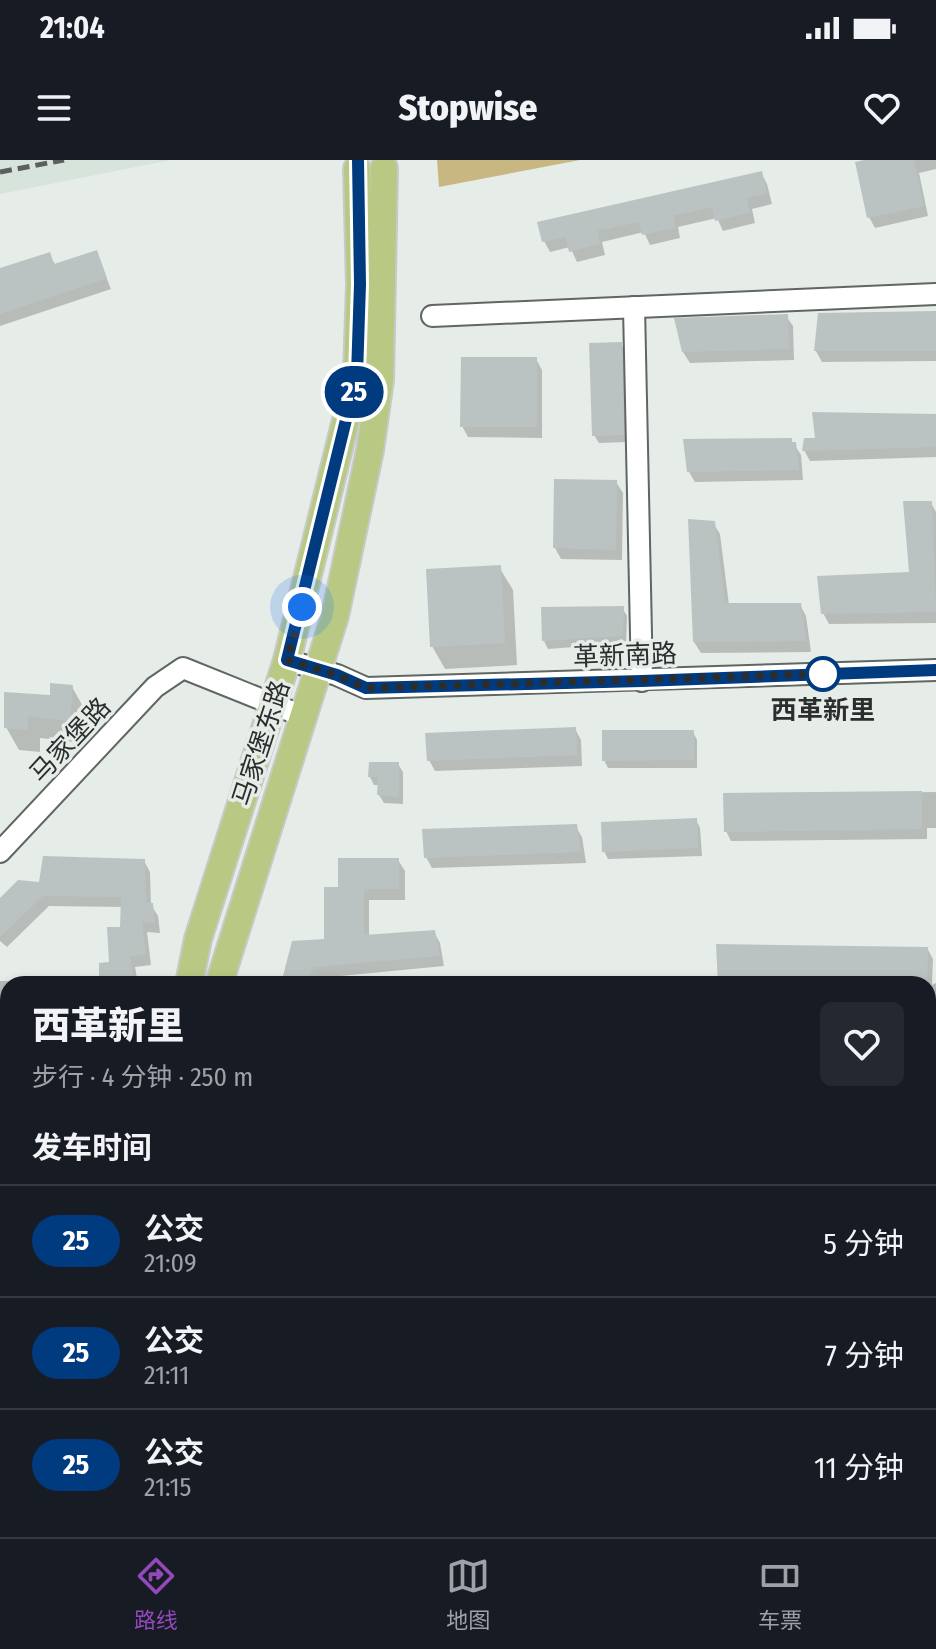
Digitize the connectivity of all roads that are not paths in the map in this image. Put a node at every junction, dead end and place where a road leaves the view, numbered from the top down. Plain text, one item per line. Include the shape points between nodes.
1 (936, 294) edge
2 (634, 307) junction
3 (432, 316) dead end
4 (287, 660) junction
5 (319, 669) junction
6 (936, 670) edge
7 (642, 681) junction
8 (274, 704) junction
9 (305, 717) junction
10 (0, 852) edge
11 (191, 976) edge
12 (222, 976) edge

1 - 2 street
2 - 3 street
2 - 7 street
4 - 5 street, 革新南路
4 - 5 main road, 马家堡东路 via 357,375 370,168 380,380 336,613
4 - 8 main road, 马家堡东路
5 - 7 street, 革新南路 via 366,688
5 - 9 main road, 马家堡东路
6 - 7 street, 革新南路
8 - 9 street
8 - 10 street, 马家堡路 via 183,668 155,687
8 - 11 main road, 马家堡东路
9 - 12 main road, 马家堡东路

